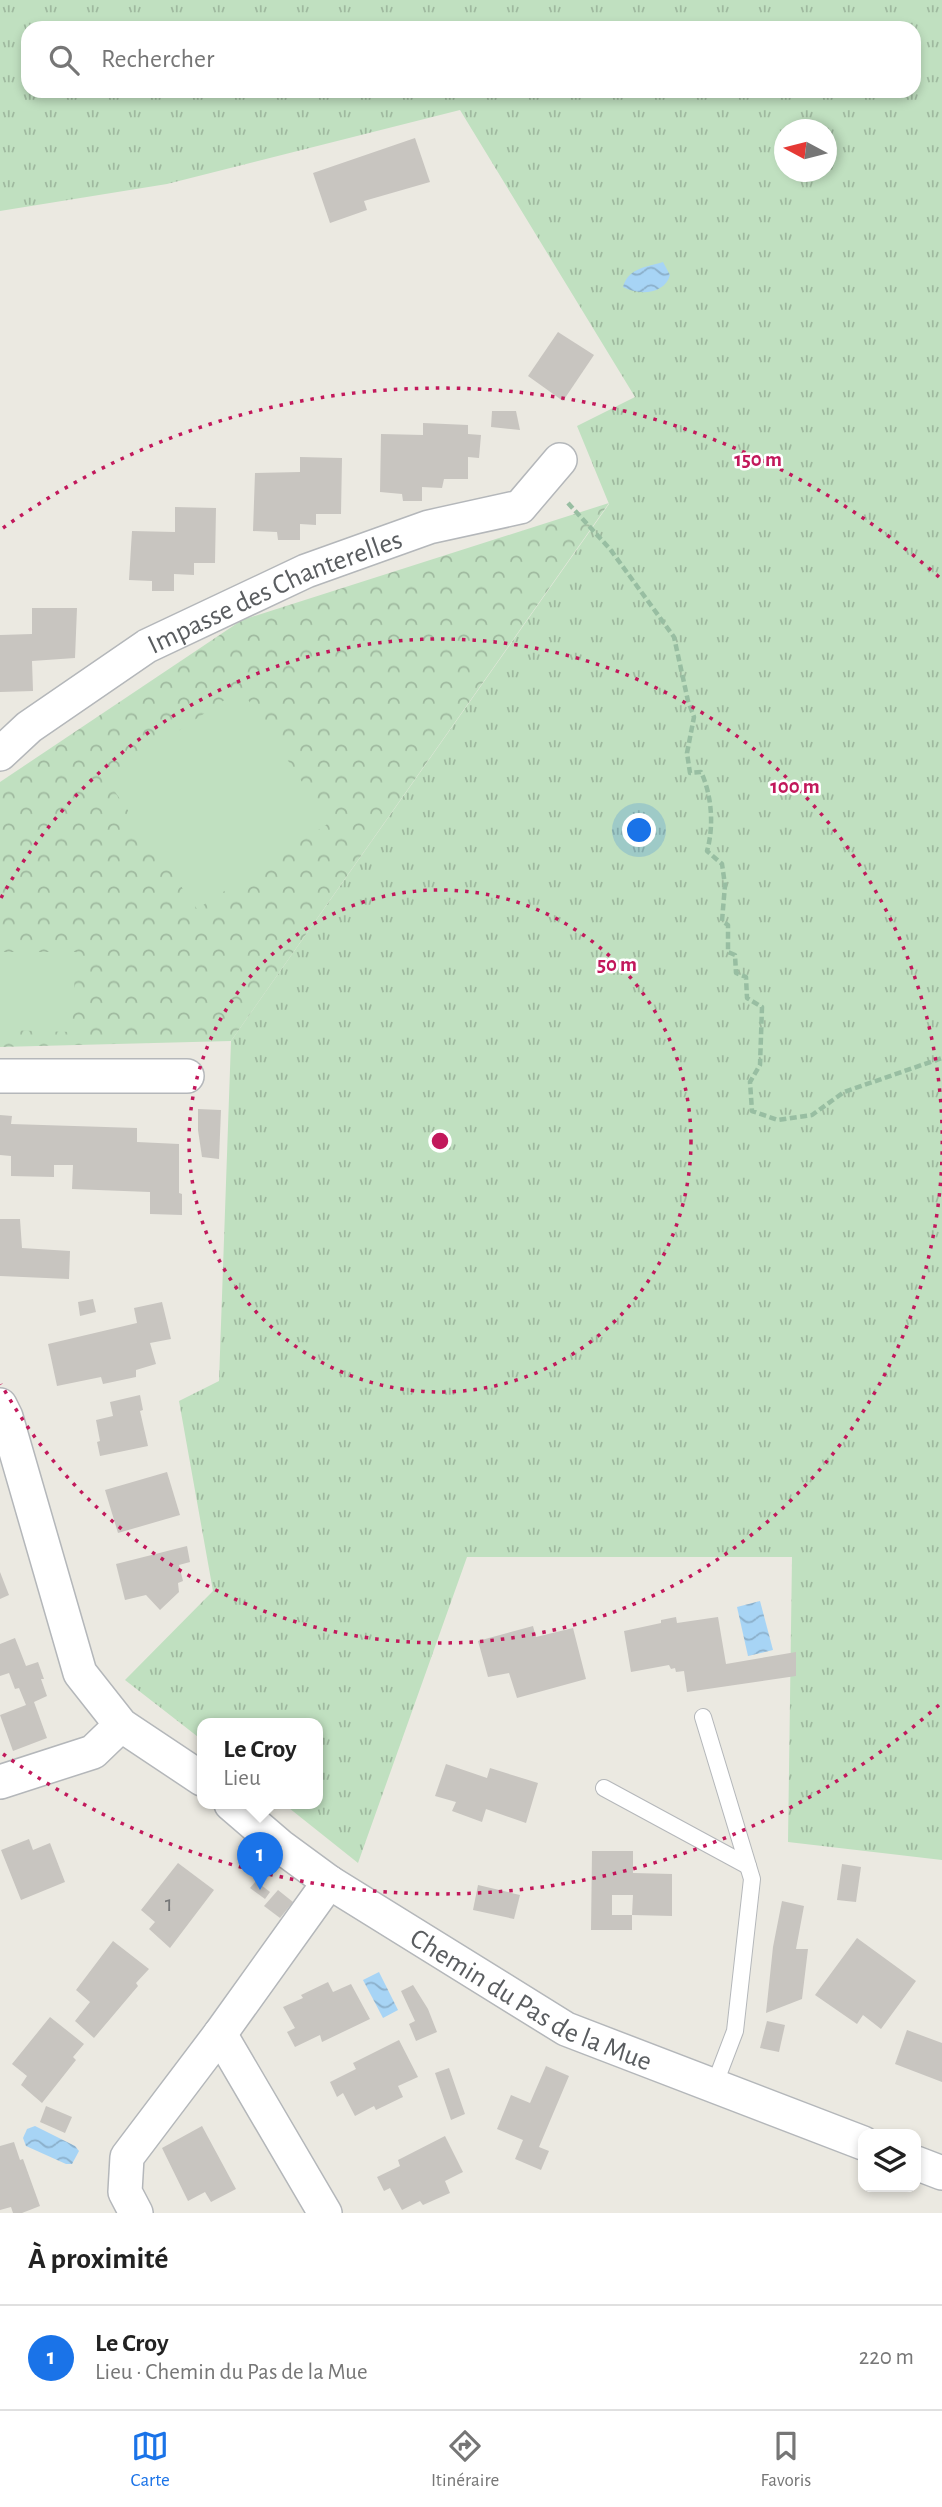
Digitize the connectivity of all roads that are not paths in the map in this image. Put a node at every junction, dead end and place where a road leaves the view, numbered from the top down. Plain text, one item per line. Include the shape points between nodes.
1 (551, 470) road end
2 (0, 754) edge
3 (0, 1076) edge
4 (187, 1076) dead end
5 (0, 1405) edge
6 (6, 1446) edge
7 (703, 1717) dead end
8 (121, 1725) junction
9 (197, 1777) edge
10 (0, 1782) edge
11 (604, 1788) dead end
12 (237, 1809) edge
13 (748, 1866) junction
14 (328, 1882) junction
15 (220, 2034) junction
16 (714, 2086) junction
17 (858, 2141) edge
18 (921, 2165) edge
19 (942, 2173) edge
20 (136, 2213) edge
21 (325, 2213) edge

1 - 2 street, Impasse des Chanterelles via 520,507 429,527 306,571 147,646 29,727
3 - 4 street
5 - 6 street via 6,1417
6 - 8 street via 80,1673
7 - 13 lane
8 - 9 street
8 - 10 street via 93,1752
11 - 13 lane
12 - 14 street, Chemin du Pas de la Mue
13 - 16 lane via 752,1879 735,2031
14 - 15 street
14 - 16 street, Chemin du Pas de la Mue via 566,2029
15 - 20 street via 127,2157 125,2192
15 - 21 street
16 - 17 street, Chemin du Pas de la Mue
18 - 19 street

